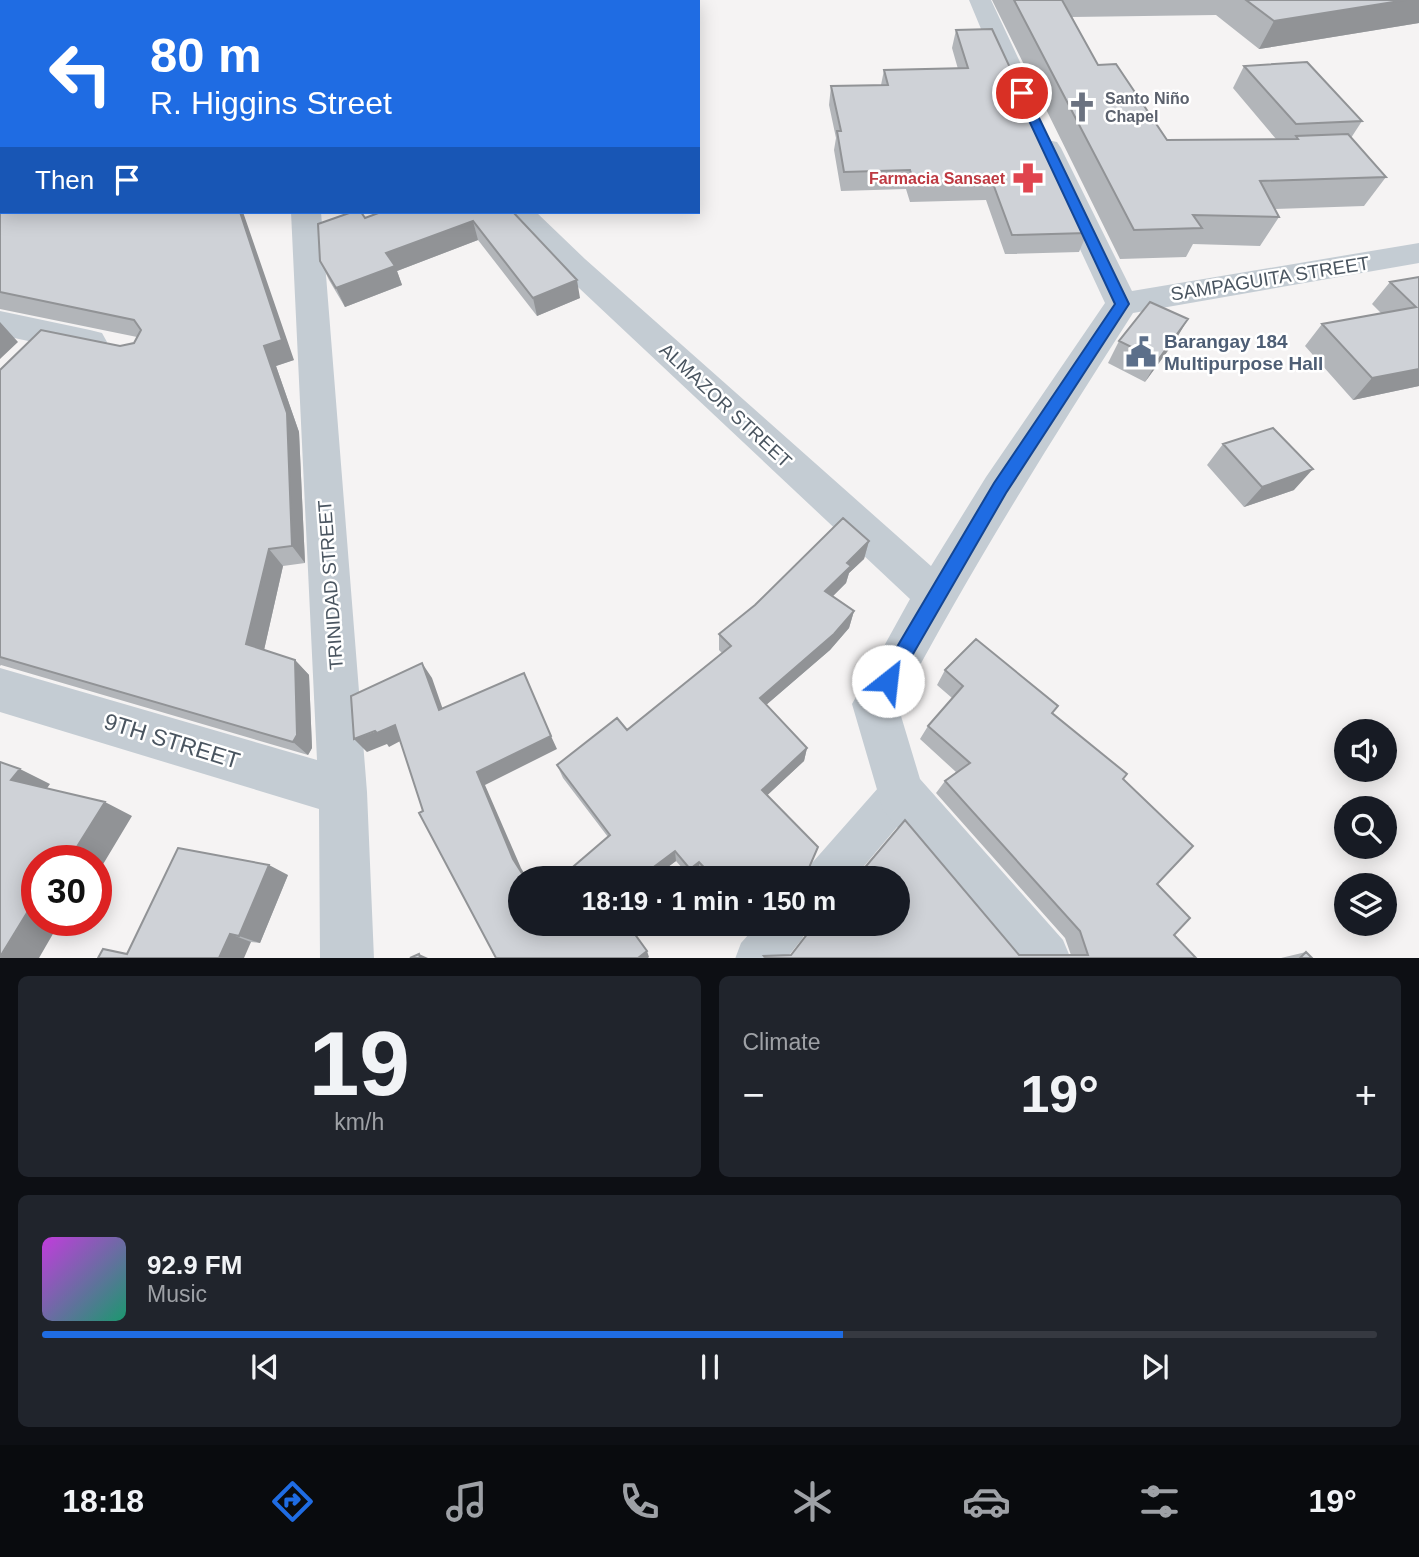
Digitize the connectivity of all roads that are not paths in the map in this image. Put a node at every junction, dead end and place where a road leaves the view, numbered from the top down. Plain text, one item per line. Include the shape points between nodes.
1 (980, 0) edge
2 (306, 214) edge
3 (521, 214) edge
4 (1419, 253) edge
5 (1122, 304) junction
6 (0, 323) edge
7 (50, 333) junction
8 (124, 349) edge
9 (25, 358) edge
10 (936, 594) junction
11 (0, 690) edge
12 (343, 792) junction
13 (900, 793) junction
14 (837, 866) edge
15 (776, 936) edge
16 (347, 958) edge
17 (757, 958) edge
18 (1044, 958) edge

1 - 5 street
2 - 12 street, TRINIDAD STREET
3 - 10 street, ALMAZOR STREET
4 - 5 street, SAMPAGUITA STREET
5 - 10 street
6 - 7 street
7 - 8 street
7 - 9 street
10 - 13 street via 875,704
11 - 12 street, 9TH STREET
12 - 16 street, TRINIDAD STREET
13 - 14 street
13 - 18 street
15 - 17 street

